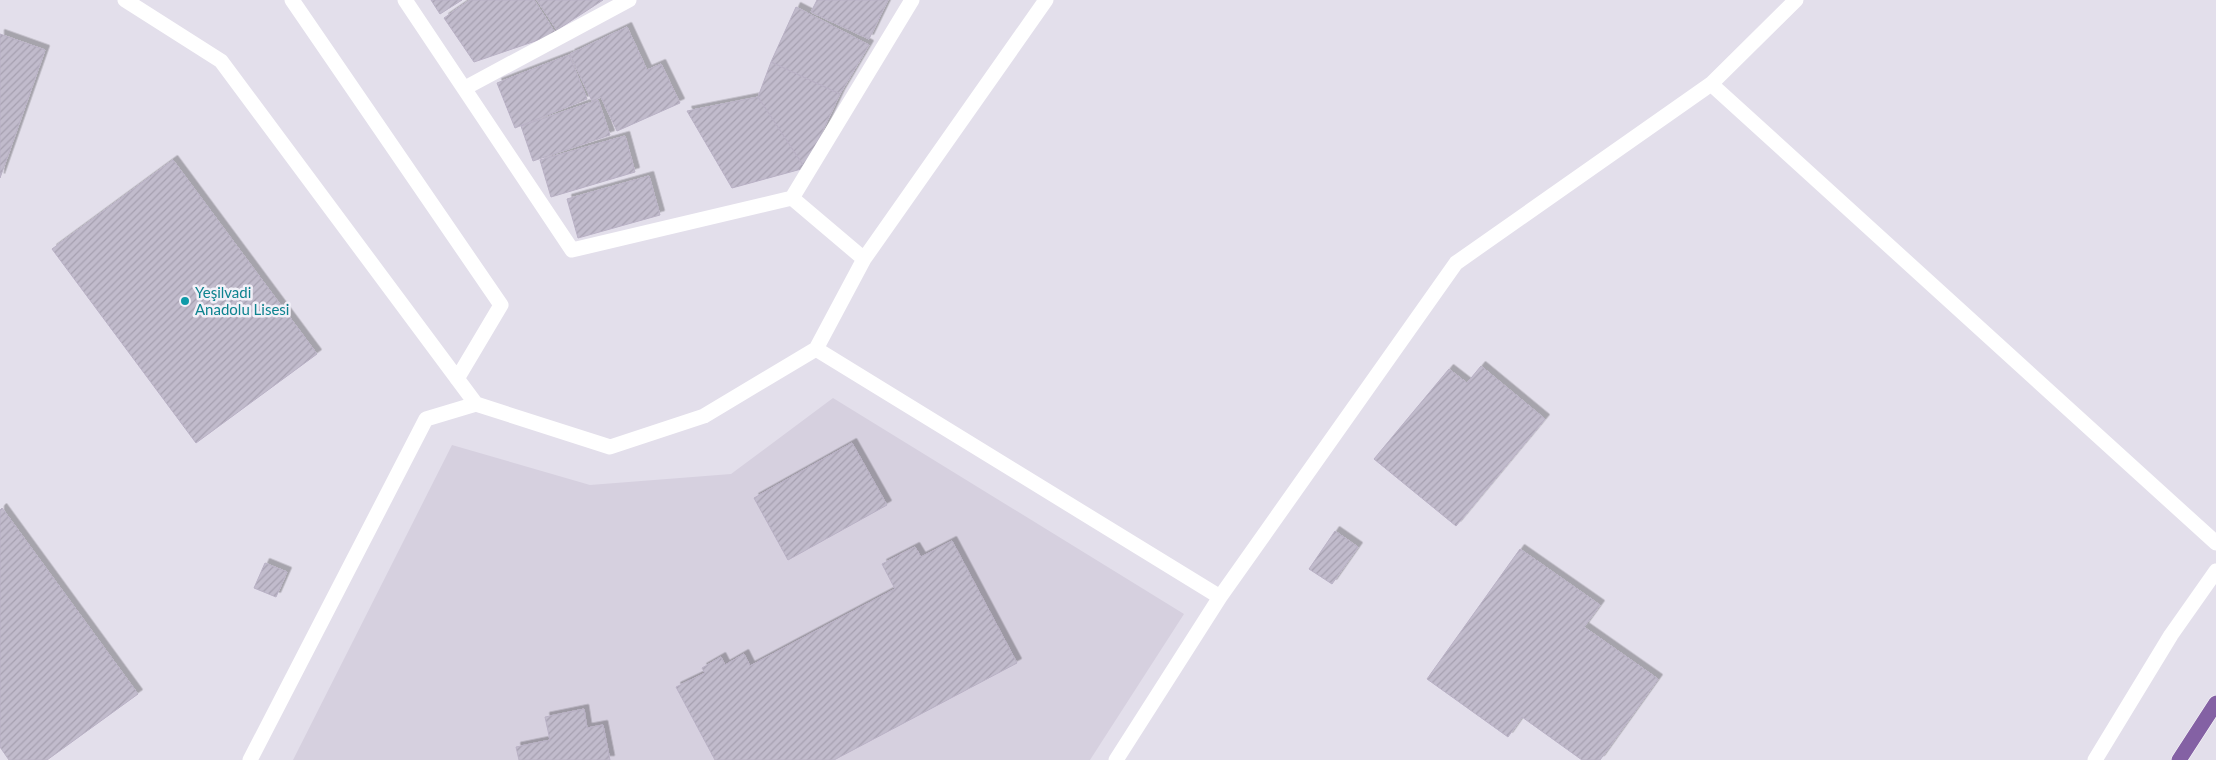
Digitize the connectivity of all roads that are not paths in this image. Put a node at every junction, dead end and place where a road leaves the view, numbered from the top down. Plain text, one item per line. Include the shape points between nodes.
1 (125, 0) edge
2 (292, 0) edge
3 (405, 0) edge
4 (629, 0) edge
5 (912, 0) edge
6 (1046, 0) edge
7 (1796, 0) edge
8 (1711, 84) junction
9 (465, 88) junction
10 (792, 198) junction
11 (864, 260) junction
12 (816, 349) junction
13 (457, 378) junction
14 (476, 404) junction
15 (2216, 543) edge
16 (2216, 571) edge
17 (1220, 597) junction
18 (2216, 703) edge
19 (250, 760) edge
20 (1116, 760) edge
21 (2094, 760) edge
22 (2180, 760) edge

1 - 13 street via 221,61
2 - 13 street via 501,304
3 - 9 street
4 - 9 street
5 - 10 street
6 - 11 street
7 - 8 street
8 - 15 street
8 - 17 street via 1456,263
9 - 10 street via 572,250
10 - 11 street
11 - 12 street
12 - 14 street via 704,416 610,447
12 - 17 street
13 - 14 street
14 - 19 street via 426,419
16 - 21 street via 2171,635
17 - 20 street
18 - 22 main road

